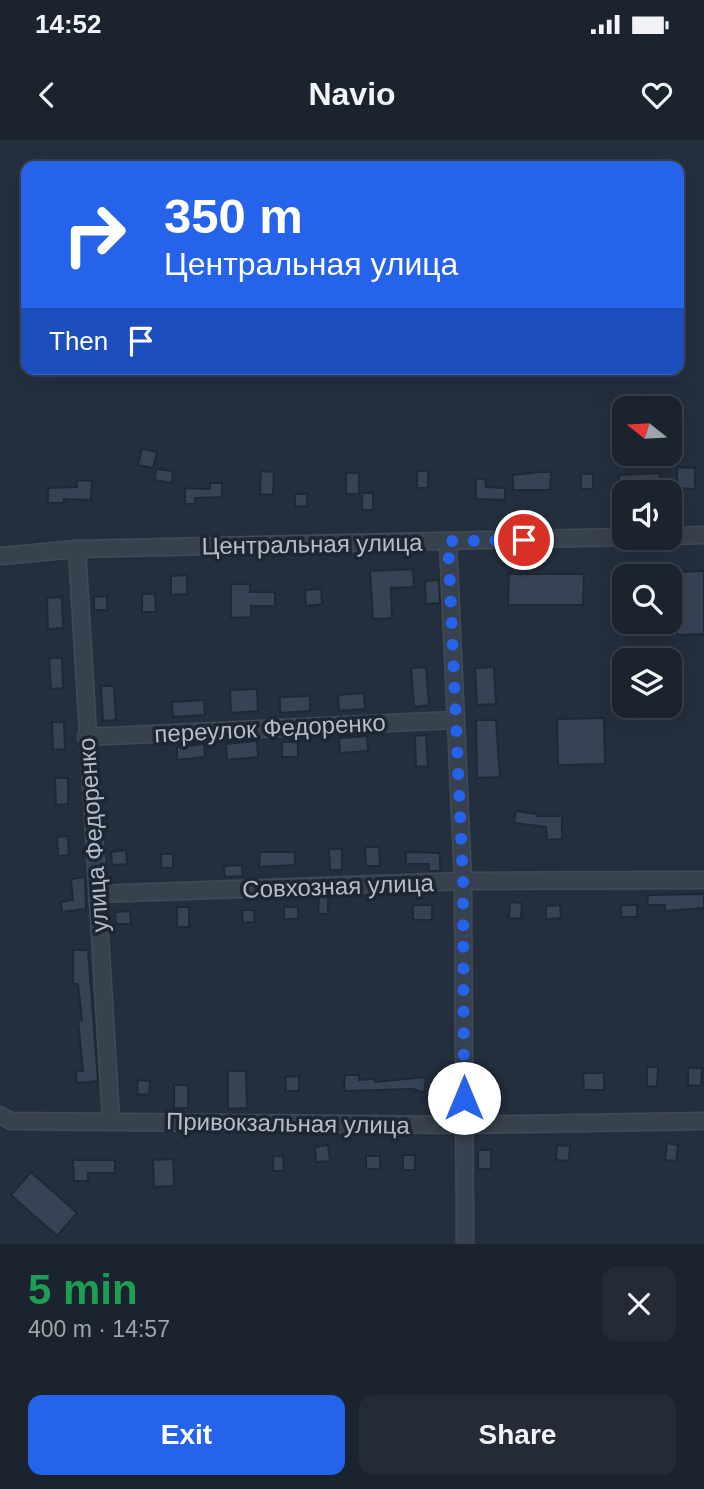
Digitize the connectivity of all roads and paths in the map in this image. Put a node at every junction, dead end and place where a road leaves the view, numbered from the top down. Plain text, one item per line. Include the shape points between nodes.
1 (704, 535) edge
2 (682, 536) edge
3 (612, 537) edge
4 (448, 541) junction
5 (77, 549) junction
6 (0, 556) edge
7 (454, 720) junction
8 (86, 737) junction
9 (704, 880) edge
10 (463, 881) junction
11 (98, 894) junction
12 (0, 1115) edge
13 (111, 1120) junction
14 (704, 1121) edge
15 (465, 1125) junction
16 (466, 1244) edge

1 - 2 street
3 - 4 street, Центральная улица
4 - 5 street, Центральная улица
4 - 7 street
5 - 6 street, Центральная улица
5 - 8 street, улица Федоренко
7 - 8 street, переулок Федоренко
7 - 10 street
8 - 11 street, улица Федоренко
9 - 10 street, Совхозная улица
10 - 11 street, Совхозная улица
10 - 15 street
11 - 13 street, улица Федоренко
12 - 13 street, Привокзальная улица via 11,1121
13 - 15 street, Привокзальная улица
14 - 15 street, Привокзальная улица
15 - 16 street

